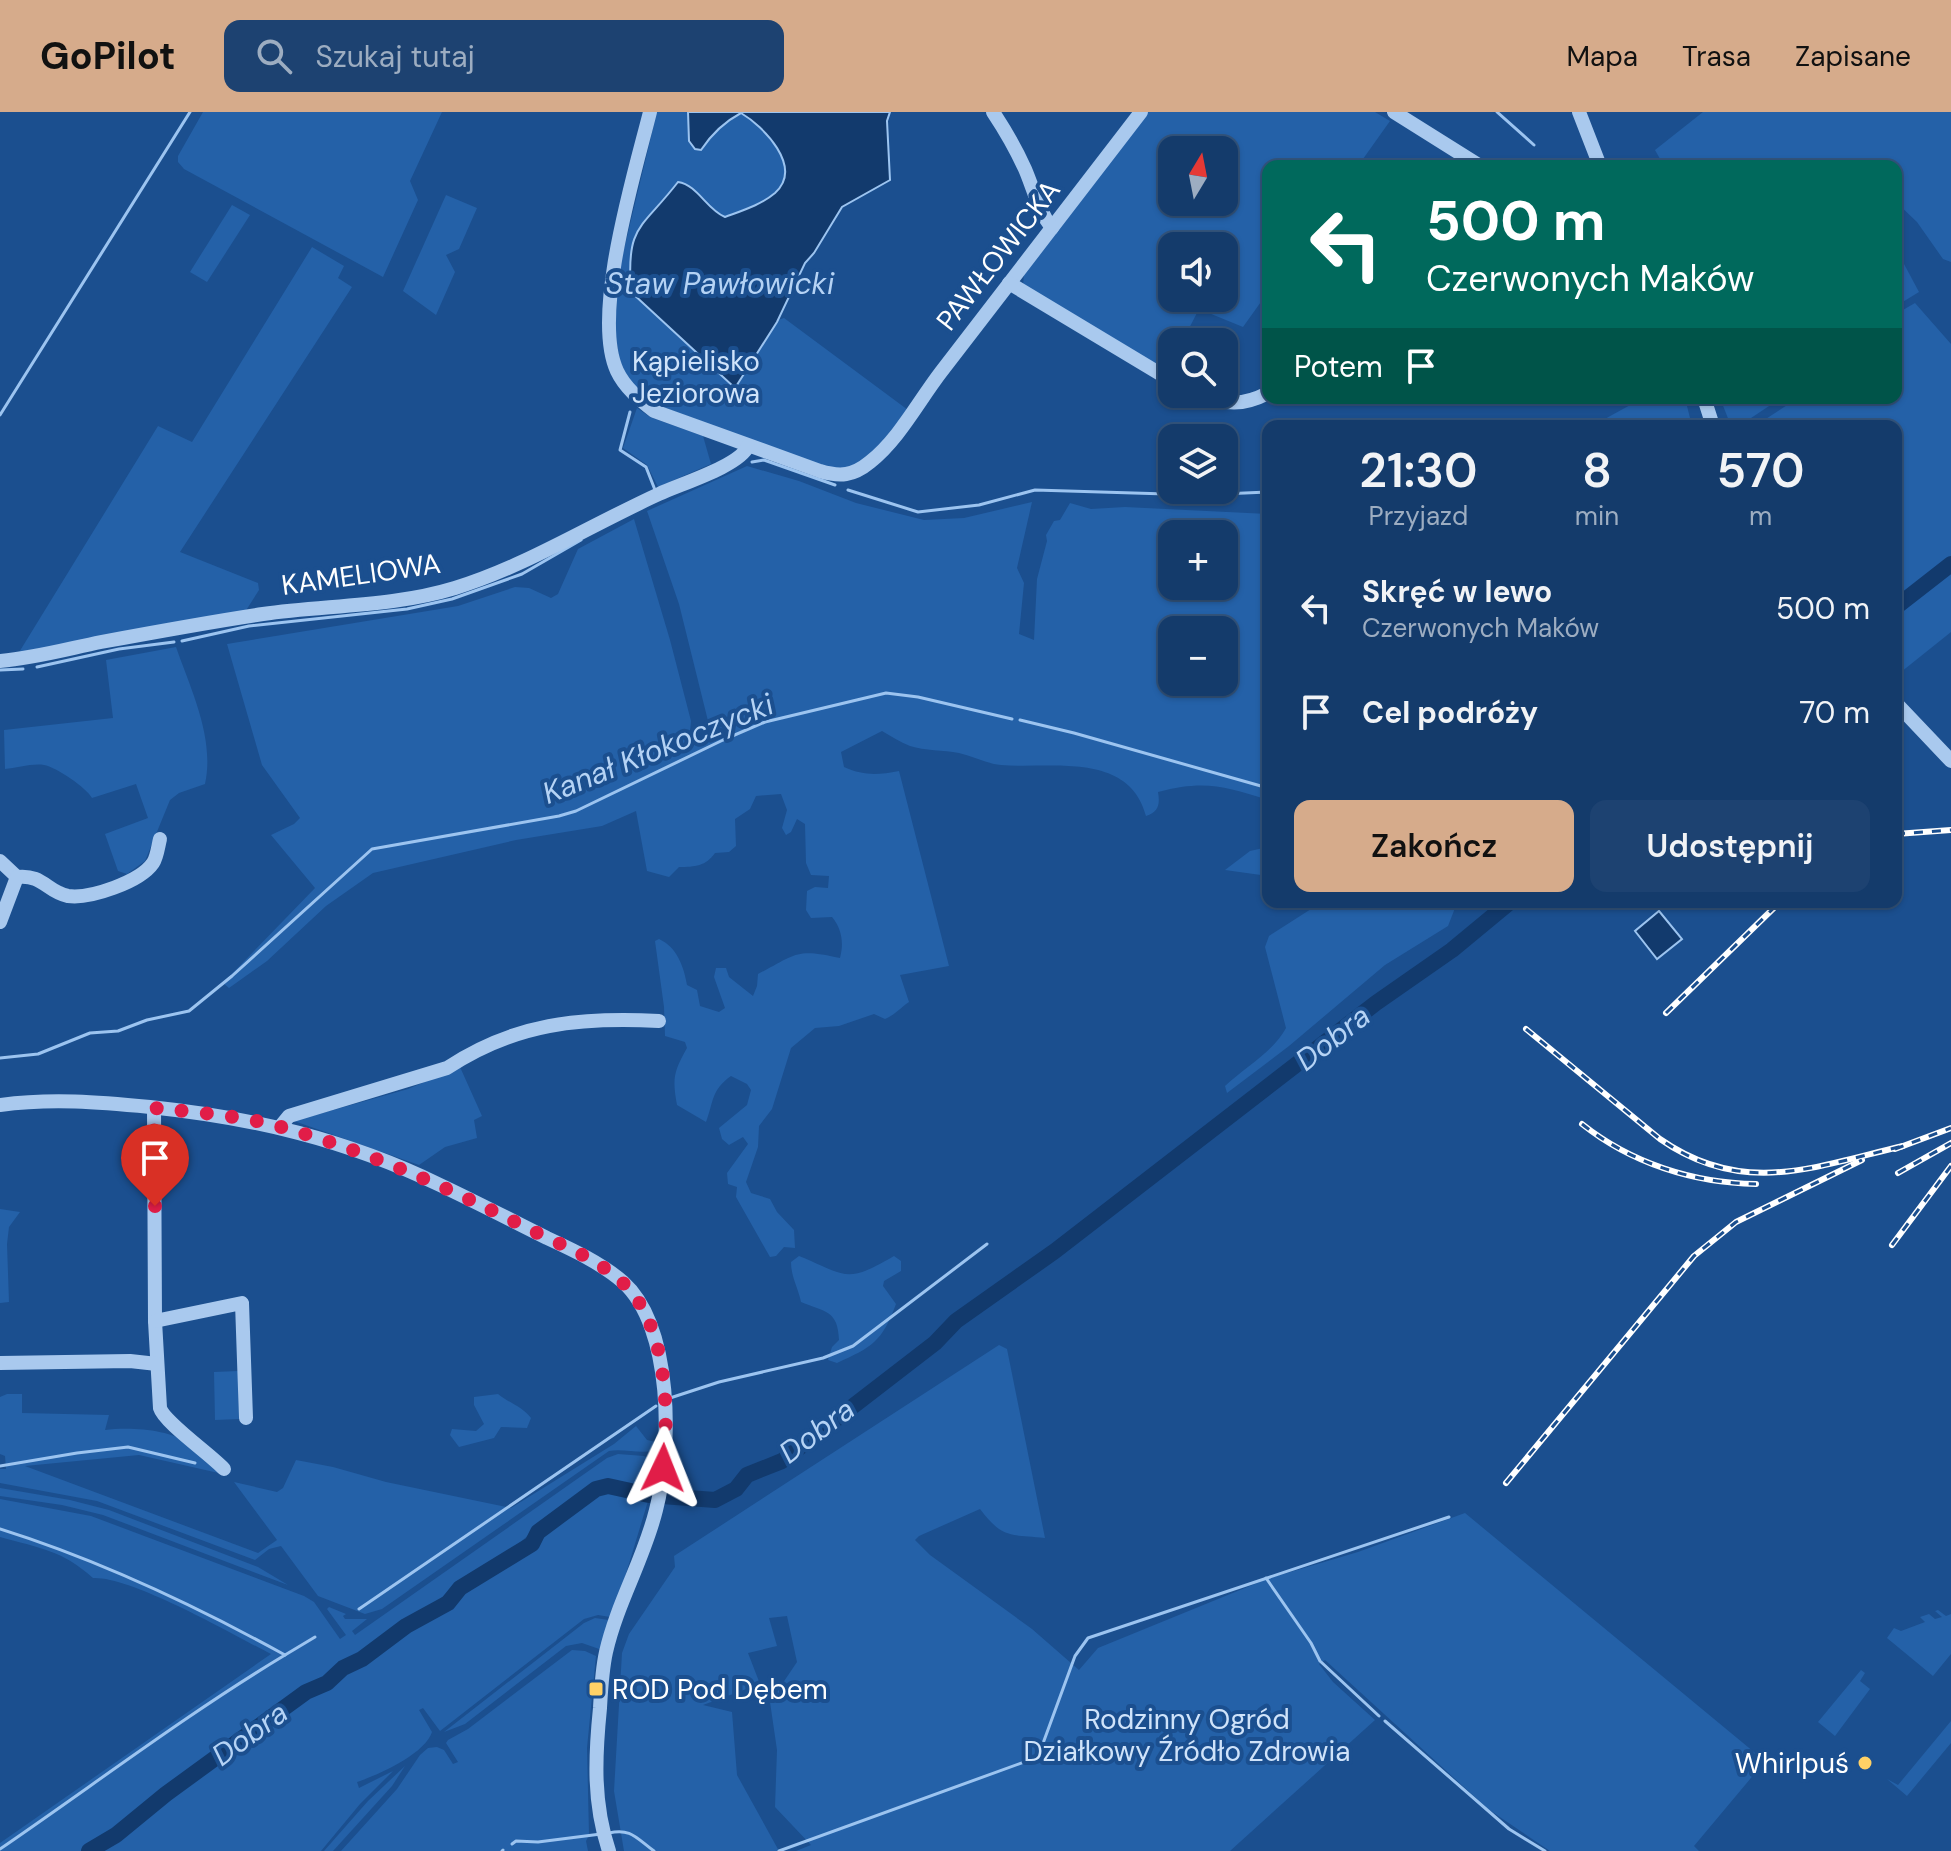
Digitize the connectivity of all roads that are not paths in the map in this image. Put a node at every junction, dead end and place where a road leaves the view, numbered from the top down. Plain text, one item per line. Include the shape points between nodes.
1 (650, 112) edge
2 (1141, 112) edge
3 (1394, 112) edge
4 (1579, 112) edge
5 (996, 113) edge
6 (1470, 160) edge
7 (1598, 160) edge
8 (1052, 228) junction
9 (1009, 283) junction
10 (1158, 373) edge
11 (1262, 396) edge
12 (1238, 403) edge
13 (748, 446) junction
14 (0, 661) edge
15 (1902, 709) edge
16 (1951, 761) edge
17 (160, 839) dead end
18 (0, 861) edge
19 (17, 877) junction
20 (0, 922) edge
21 (659, 1021) dead end
22 (0, 1105) edge
23 (154, 1108) junction
24 (280, 1127) junction
25 (155, 1321) junction
26 (0, 1363) edge
27 (157, 1364) junction
28 (246, 1418) dead end
29 (224, 1469) dead end
30 (608, 1847) edge

1 - 13 street, PAWŁOWICKA via 613,270 612,357 633,394 654,411
2 - 8 street, PAWŁOWICKA
3 - 6 street
4 - 7 street
5 - 8 street
8 - 9 street, PAWŁOWICKA
9 - 10 street
9 - 13 street, PAWŁOWICKA via 899,431 852,474 842,477
11 - 12 street
13 - 14 street, KAMELIOWA via 742,456 719,468 519,563 453,588 190,626
15 - 16 street
17 - 19 street via 153,863 143,873 98,892 68,896 32,876
18 - 19 street
19 - 20 street
21 - 24 street via 597,1019 514,1034 447,1068 289,1116
22 - 23 street via 60,1099
23 - 24 street
23 - 25 street
24 - 30 street via 417,1174 584,1256 624,1284 647,1314 656,1336 664,1420 662,1478 657,1508 606,1654 595,1777
25 - 27 street
25 - 28 street via 242,1303
26 - 27 street
27 - 29 street via 165,1420

